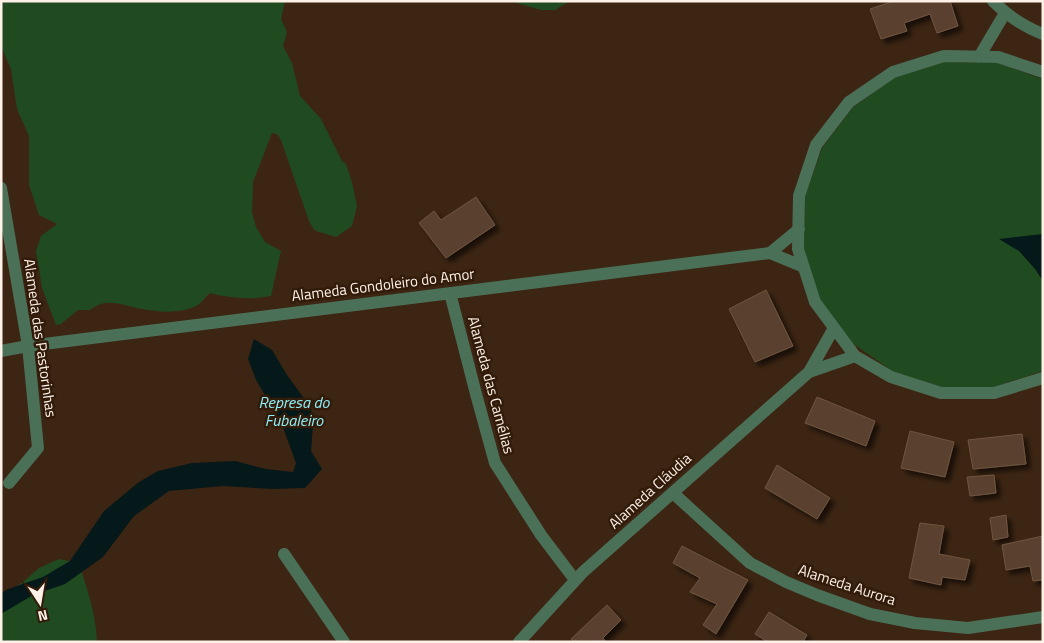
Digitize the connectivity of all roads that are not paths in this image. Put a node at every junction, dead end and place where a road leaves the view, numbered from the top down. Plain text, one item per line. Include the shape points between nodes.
1 (993, 1) edge
2 (1005, 13) junction
3 (1043, 34) edge
4 (979, 57) junction
5 (1043, 72) edge
6 (1, 188) edge
7 (799, 229) junction
8 (770, 253) junction
9 (804, 267) junction
10 (450, 293) junction
11 (834, 328) junction
12 (28, 346) junction
13 (1, 351) edge
14 (855, 356) junction
15 (809, 372) junction
16 (1043, 378) edge
17 (9, 483) dead end
18 (672, 492) junction
19 (284, 554) dead end
20 (575, 580) junction
21 (1043, 617) edge
22 (525, 640) edge
23 (344, 642) edge

1 - 2 street
2 - 3 street
2 - 4 street
4 - 5 street via 998,57
4 - 7 street via 944,56 893,72 849,102 816,145 799,196
6 - 12 street, Alameda das Pastorinhas
7 - 8 street
7 - 9 street via 798,249
8 - 9 street, Alameda Gondoleiro do Amor
8 - 10 street, Alameda Gondoleiro do Amor
9 - 11 street via 815,302
10 - 12 street, Alameda Gondoleiro do Amor
10 - 20 street, Alameda das Camélias via 494,463 541,536
11 - 14 street
11 - 15 street
12 - 13 street, Alameda Gondoleiro do Amor
12 - 17 street, Alameda das Pastorinhas via 38,448
14 - 15 street
14 - 16 street via 891,377 941,393 994,393
15 - 18 street, Alameda Cláudia
18 - 20 street, Alameda Cláudia
18 - 21 street, Alameda Aurora via 750,563 809,592 870,614 915,623 968,628
19 - 23 street
20 - 22 street, Alameda Cláudia

